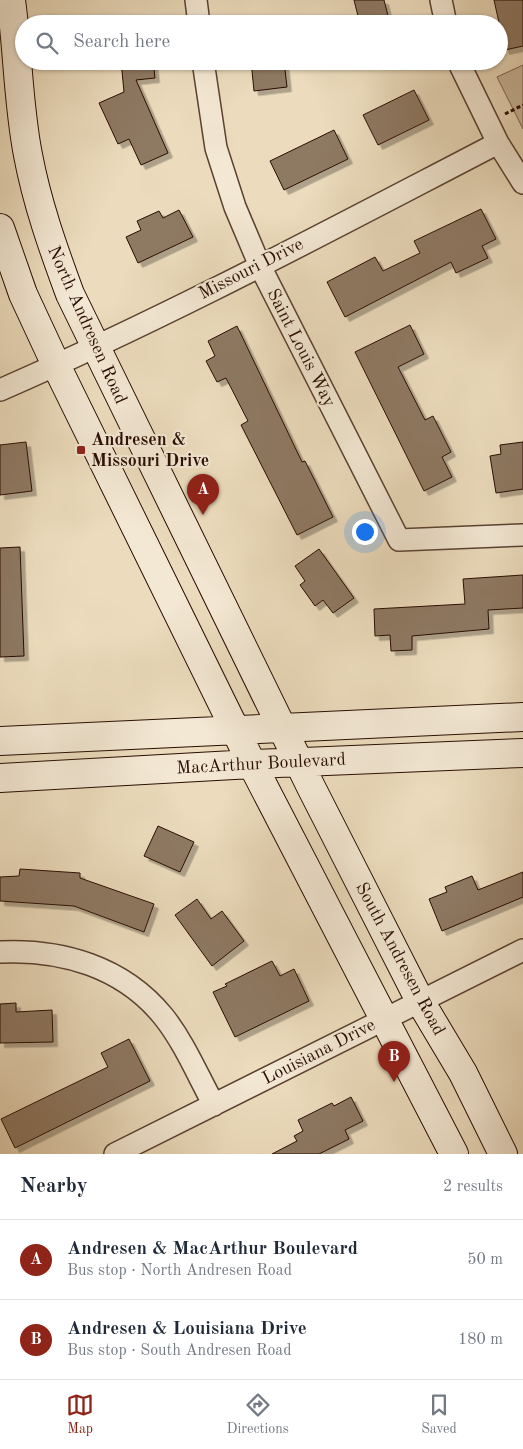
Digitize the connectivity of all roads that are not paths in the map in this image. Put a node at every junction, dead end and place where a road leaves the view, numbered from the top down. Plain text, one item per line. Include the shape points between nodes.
1 (12, 0) edge
2 (196, 0) edge
3 (441, 0) edge
4 (198, 15) edge
5 (444, 15) edge
6 (15, 28) edge
7 (19, 70) edge
8 (204, 70) edge
9 (462, 70) edge
10 (498, 143) junction
11 (523, 183) edge
12 (0, 228) edge
13 (260, 266) junction
14 (94, 347) junction
15 (56, 366) junction
16 (0, 390) edge
17 (523, 535) edge
18 (523, 717) edge
19 (282, 727) junction
20 (235, 730) junction
21 (0, 740) edge
22 (523, 753) edge
23 (299, 762) junction
24 (252, 764) junction
25 (0, 778) edge
26 (523, 950) edge
27 (0, 952) edge
28 (420, 1001) junction
29 (386, 1019) junction
30 (214, 1106) junction
31 (115, 1154) edge
32 (454, 1154) edge
33 (503, 1154) edge

1 - 6 street, North Andresen Road
2 - 4 street
3 - 5 street
7 - 14 street, North Andresen Road via 28,156 45,226
8 - 13 street, Saint Louis Way via 216,148 234,207
9 - 10 street
10 - 11 street
10 - 13 street, Missouri Drive
12 - 15 street via 23,294
13 - 14 street, Missouri Drive
13 - 17 street, Saint Louis Way via 399,540
14 - 15 street, Missouri Drive
14 - 19 street, North Andresen Road
15 - 16 street, Missouri Drive
15 - 20 street
18 - 19 street, MacArthur Boulevard
19 - 20 street, MacArthur Boulevard
19 - 23 street, North Andresen Road
20 - 21 street, MacArthur Boulevard
20 - 24 street
22 - 23 street, MacArthur Boulevard
23 - 24 street, MacArthur Boulevard
23 - 28 street, South Andresen Road
24 - 25 street, MacArthur Boulevard
24 - 29 street
26 - 28 street, Louisiana Drive
27 - 30 street via 60,955 103,968 142,992 164,1018
28 - 29 street, Louisiana Drive
28 - 33 street, South Andresen Road via 463,1073
29 - 30 street, Louisiana Drive
29 - 32 street
30 - 31 street, Louisiana Drive

